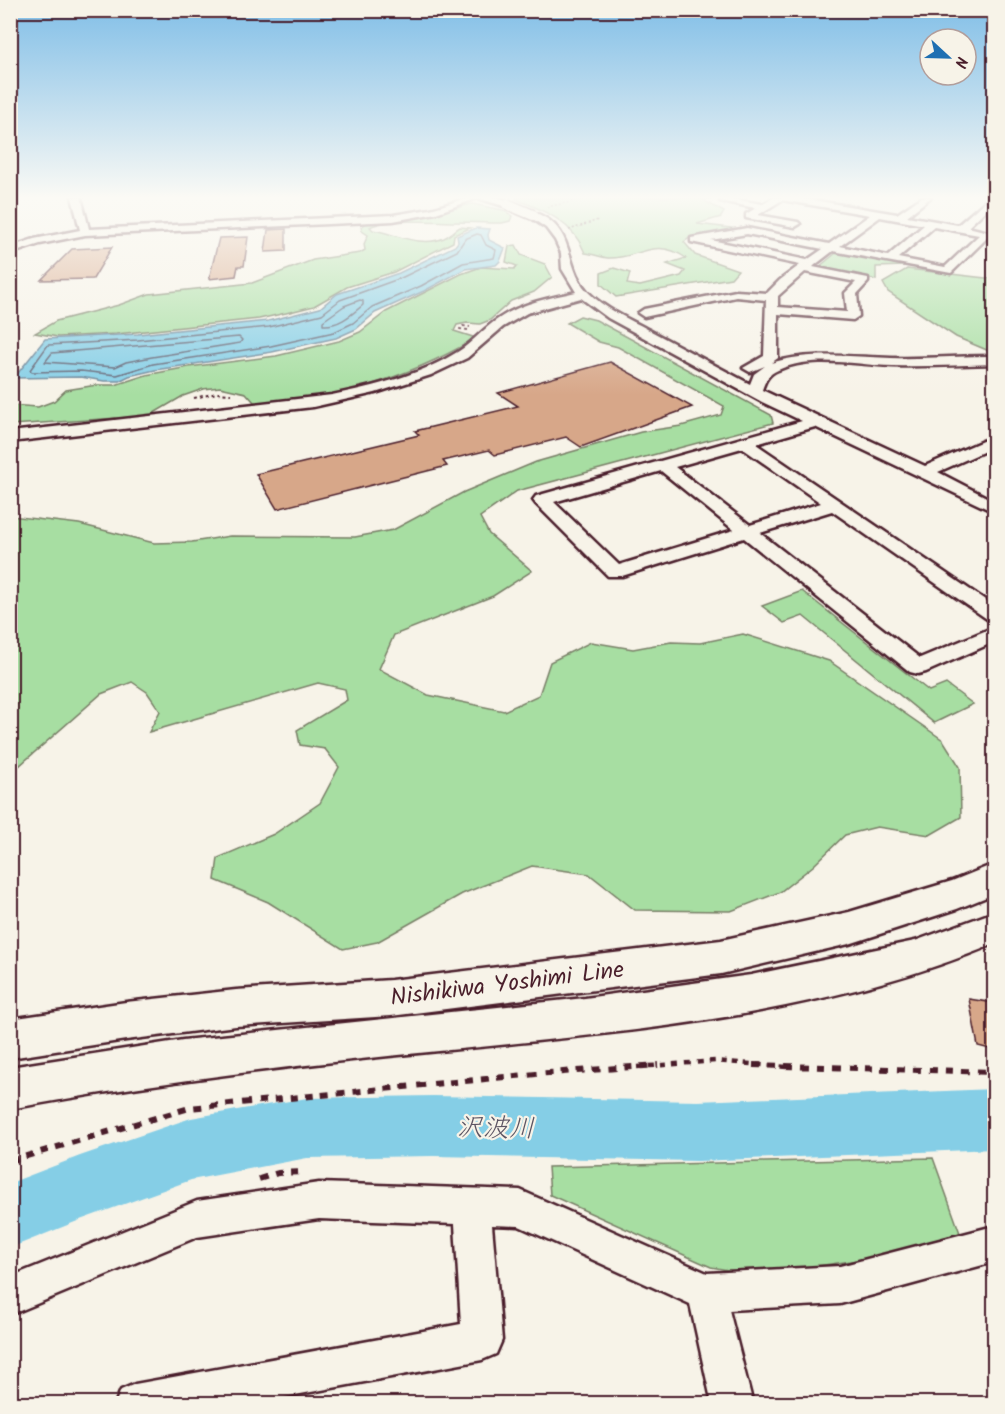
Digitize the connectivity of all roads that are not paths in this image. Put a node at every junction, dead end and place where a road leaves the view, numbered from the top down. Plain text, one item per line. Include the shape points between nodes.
1 (566, 263) edge
2 (794, 263) edge
3 (811, 263) edge
4 (905, 263) edge
5 (955, 263) edge
6 (807, 266) junction
7 (583, 294) junction
8 (771, 303) junction
9 (644, 313) dead end
10 (994, 360) edge
11 (728, 378) junction
12 (754, 392) junction
13 (815, 422) junction
14 (10, 437) edge
15 (994, 441) edge
16 (746, 443) junction
17 (664, 466) junction
18 (925, 472) junction
19 (834, 505) junction
20 (994, 507) edge
21 (746, 531) junction
22 (994, 615) edge
23 (994, 634) edge
24 (994, 879) edge
25 (994, 928) edge
26 (10, 1039) edge
27 (10, 1088) edge
28 (471, 1205) junction
29 (994, 1244) edge
30 (706, 1292) junction
31 (10, 1296) edge
32 (209, 1397) edge
33 (135, 1404) edge
34 (733, 1404) edge

1 - 7 street, bridge
2 - 6 street
3 - 6 street
4 - 5 street via 947,271
6 - 8 street via 784,282
6 - 8 street via 864,280 851,293 853,316
7 - 11 street via 612,315
7 - 14 street via 518,312 454,359 361,393 313,403
8 - 9 street via 736,294
8 - 11 street via 771,358
10 - 12 street via 877,362 812,358 762,373 754,384
11 - 12 street
12 - 13 street
13 - 16 street
13 - 18 street
15 - 18 street
16 - 17 street
16 - 19 street
17 - 21 street
17 - 21 street via 542,500 615,572
18 - 20 street
19 - 21 street
19 - 22 street
21 - 23 street via 918,667
24 - 26 main road, Nishikiwa Yoshimi Line via 849,928 721,957 391,998 236,1008
25 - 27 main road, Nishikiwa Yoshimi Line via 917,957 800,986 579,1017 239,1051
28 - 30 street via 520,1208
28 - 31 street via 319,1201 197,1219
28 - 32 street via 482,1340
29 - 30 street via 840,1285
30 - 34 street
32 - 33 street

